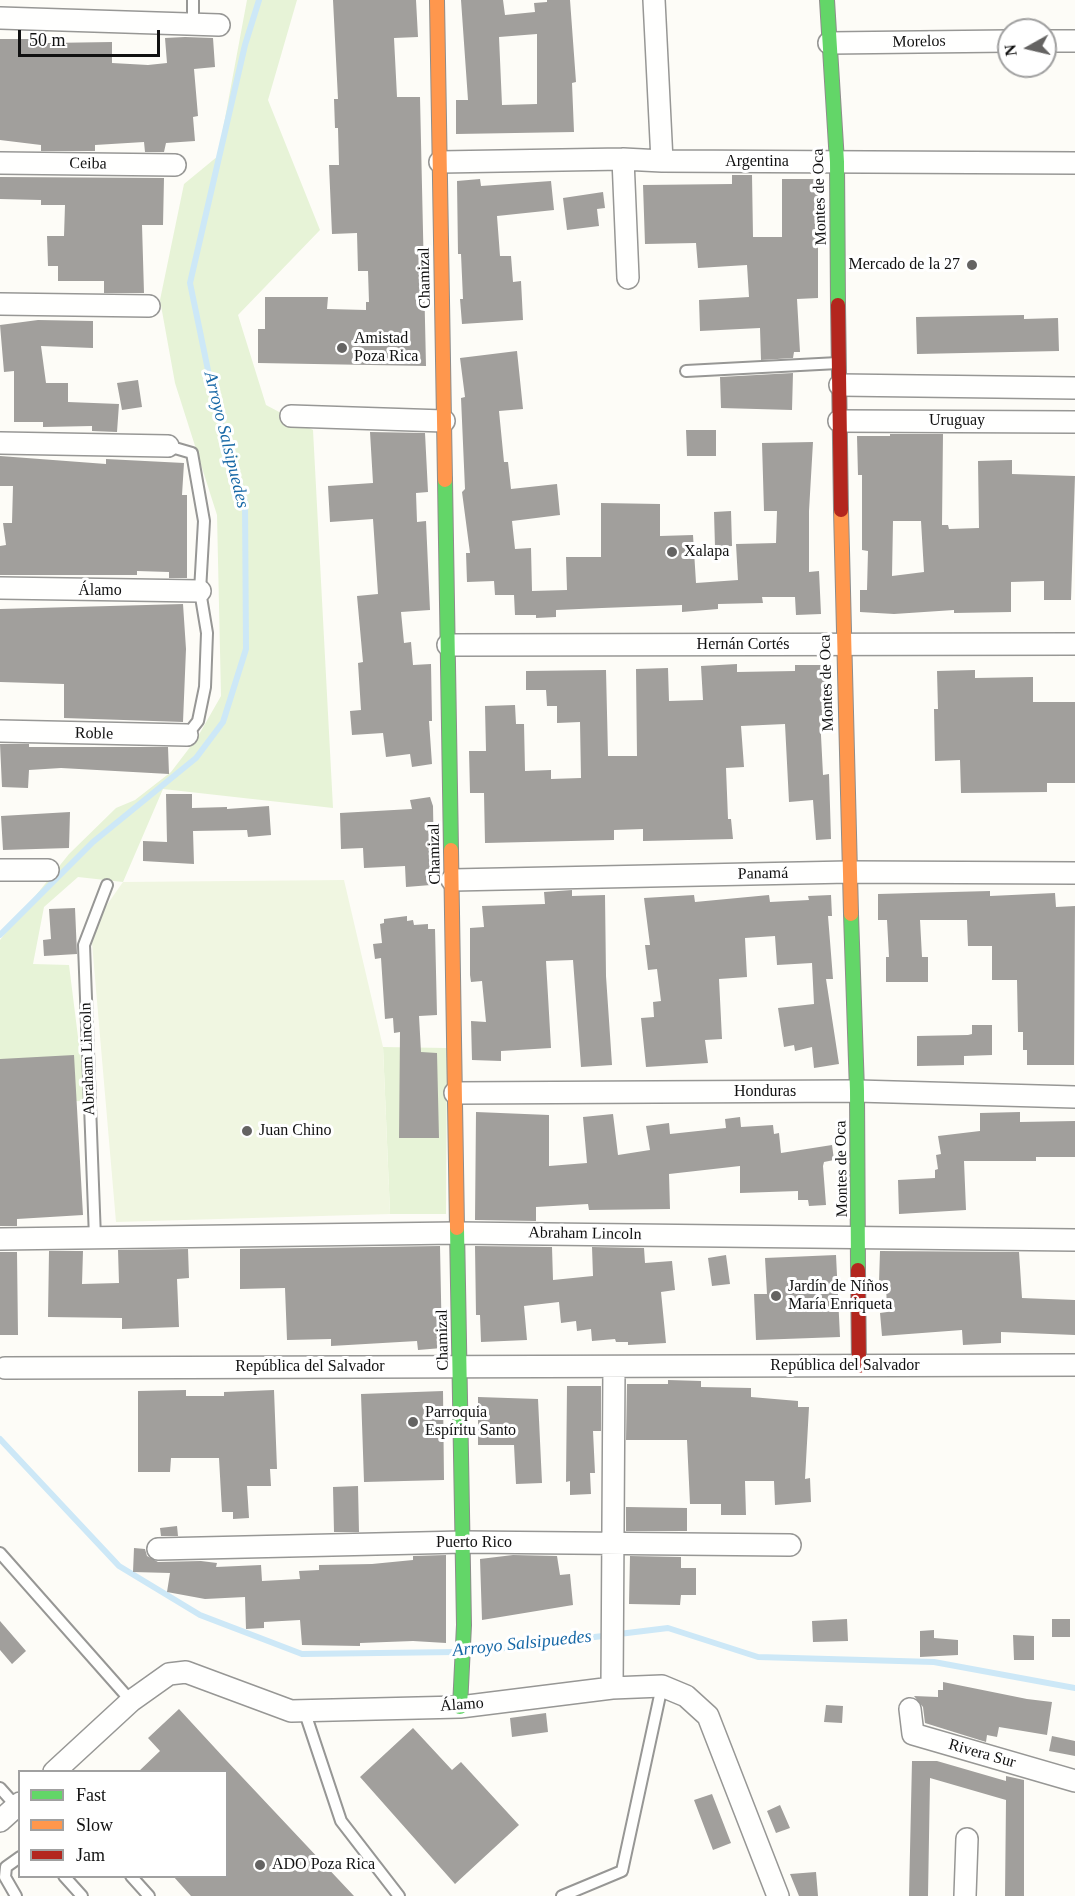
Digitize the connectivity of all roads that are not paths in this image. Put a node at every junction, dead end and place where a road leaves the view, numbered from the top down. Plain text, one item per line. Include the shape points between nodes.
1 (193, 0) edge
2 (437, 0) edge
3 (654, 0) edge
4 (827, 0) edge
5 (0, 18) edge
6 (194, 25) junction
7 (219, 25) dead end
8 (997, 41) edge
9 (1057, 41) edge
10 (1075, 41) edge
11 (829, 43) junction
12 (623, 159) junction
13 (662, 161) junction
14 (440, 162) junction
15 (837, 162) junction
16 (0, 163) edge
17 (1075, 163) edge
18 (175, 165) dead end
19 (628, 278) dead end
20 (0, 304) edge
21 (149, 306) dead end
22 (841, 363) junction
23 (686, 370) dead end
24 (840, 385) junction
25 (1075, 388) edge
26 (291, 416) dead end
27 (444, 421) junction
28 (839, 421) junction
29 (1075, 422) edge
30 (0, 443) edge
31 (168, 446) joint
32 (0, 588) edge
33 (200, 591) junction
34 (842, 644) junction
35 (1075, 644) edge
36 (448, 645) junction
37 (0, 731) edge
38 (187, 735) joint
39 (0, 870) edge
40 (48, 870) dead end
41 (849, 872) junction
42 (1075, 873) edge
43 (452, 880) junction
44 (107, 885) dead end
45 (857, 1091) junction
46 (455, 1093) junction
47 (1075, 1097) edge
48 (458, 1233) junction
49 (859, 1237) junction
50 (95, 1238) junction
51 (0, 1239) edge
52 (1075, 1240) edge
53 (1075, 1365) edge
54 (859, 1366) junction
55 (460, 1367) junction
56 (614, 1367) junction
57 (5, 1368) dead end
58 (463, 1542) junction
59 (612, 1545) junction
60 (790, 1545) dead end
61 (158, 1549) dead end
62 (0, 1553) edge
63 (662, 1686) junction
64 (612, 1688) junction
65 (131, 1701) junction
66 (460, 1707) junction
67 (304, 1709) junction
68 (910, 1709) dead end
69 (56, 1770) edge
70 (1075, 1781) edge
71 (0, 1788) edge
72 (18, 1805) edge
73 (0, 1821) edge
74 (967, 1839) dead end
75 (18, 1858) edge
76 (66, 1878) edge
77 (133, 1878) edge
78 (16, 1896) edge
79 (82, 1896) edge
80 (149, 1896) edge
81 (399, 1896) edge
82 (562, 1896) edge
83 (778, 1896) edge
84 (965, 1896) edge

1 - 6 lane
2 - 14 street, Chamizal
3 - 13 street
4 - 11 street, Montes de Oca
5 - 6 street
6 - 7 street
8 - 11 street, Morelos
9 - 10 street
11 - 15 street, Montes de Oca
12 - 13 street, Argentina
12 - 14 street, Argentina
12 - 19 street
13 - 15 street, Argentina
14 - 27 street, Chamizal
15 - 17 street, Argentina
15 - 22 street, Montes de Oca
16 - 18 street, Ceiba
20 - 21 street
22 - 23 lane
22 - 24 street, Montes de Oca
24 - 25 street, Uruguay
24 - 28 street, Montes de Oca
26 - 27 street
27 - 36 street, Chamizal
28 - 29 street, Uruguay
28 - 34 street, Montes de Oca
30 - 31 street
31 - 33 lane via 192,453 204,521
32 - 33 street, Álamo
33 - 38 lane via 207,633 205,687 198,720
34 - 35 street, Hernán Cortés
34 - 36 street, Hernán Cortés
34 - 41 street, Montes de Oca
36 - 43 street, Chamizal
37 - 38 street, Roble
39 - 40 street
41 - 42 street, Panamá
41 - 43 street, Panamá
41 - 45 street, Montes de Oca
43 - 46 street, Chamizal
44 - 50 lane, Abraham Lincoln via 84,945
45 - 46 street, Honduras
45 - 47 street, Honduras
45 - 49 street, Montes de Oca
46 - 48 street, Chamizal
48 - 49 street, Abraham Lincoln
48 - 50 street, Abraham Lincoln
48 - 55 street, Chamizal
49 - 52 street, Abraham Lincoln
49 - 54 street, Montes de Oca
50 - 51 street, Abraham Lincoln
53 - 54 street, República del Salvador
54 - 56 street, República del Salvador
55 - 56 street, República del Salvador
55 - 57 street, República del Salvador
55 - 58 street, Chamizal
56 - 59 street
58 - 59 street, Puerto Rico
58 - 61 street, Puerto Rico
58 - 66 street, Chamizal
59 - 60 street, Puerto Rico
59 - 64 street
62 - 65 lane
63 - 64 street, Álamo
63 - 82 lane via 622,1871
63 - 83 street, Álamo via 686,1696 708,1716
64 - 66 street, Álamo
65 - 67 street, Álamo via 169,1674 186,1672 291,1711
65 - 69 street, Álamo
66 - 67 street, Álamo
67 - 81 lane via 340,1821
68 - 70 street, Rivera Sur via 913,1734
71 - 72 lane
72 - 73 street
74 - 84 street
75 - 78 lane via 6,1867 5,1877
76 - 79 lane
77 - 80 lane

